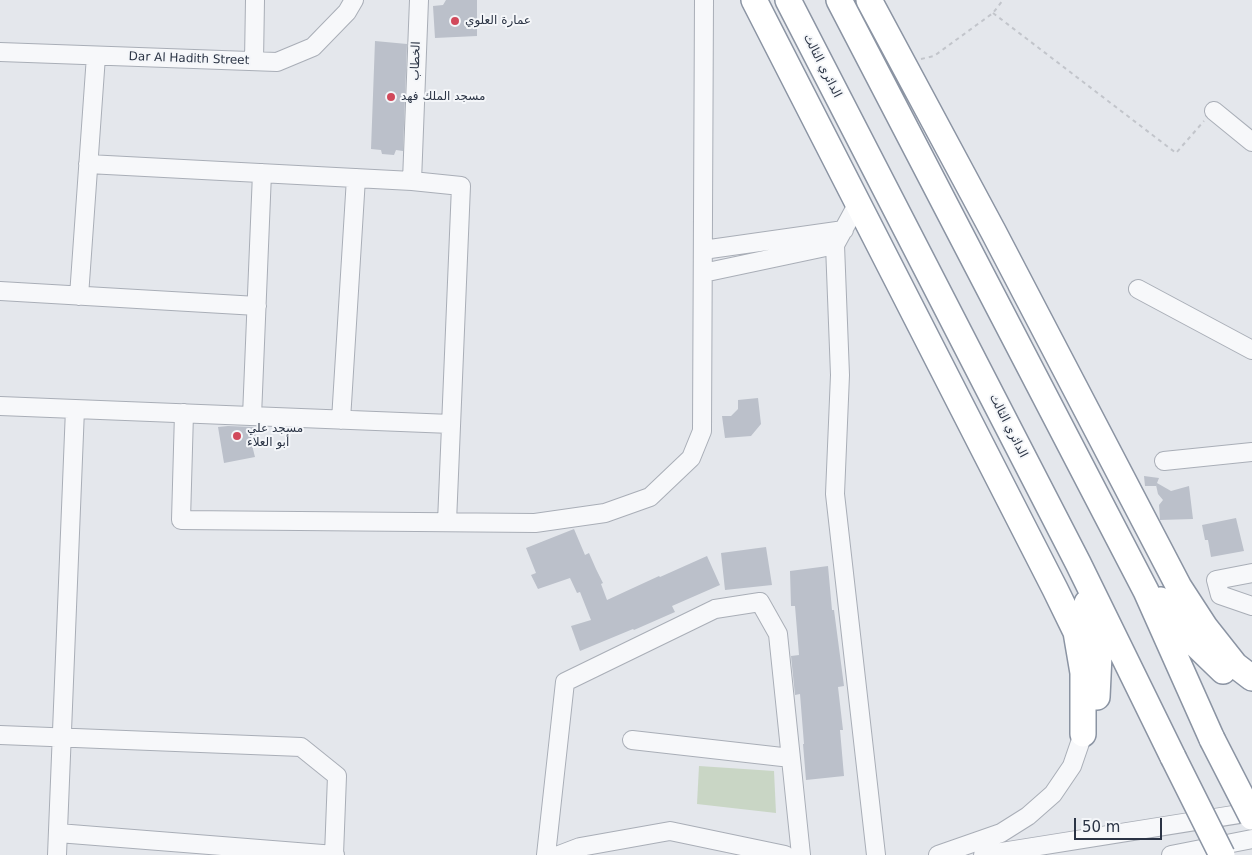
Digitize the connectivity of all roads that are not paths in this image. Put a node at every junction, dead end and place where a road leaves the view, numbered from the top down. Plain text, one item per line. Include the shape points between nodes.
1 (255, 0) edge
2 (354, 0) edge
3 (419, 0) edge
4 (704, 0) edge
5 (754, 0) edge
6 (788, 0) edge
7 (839, 0) edge
8 (869, 0) edge
9 (0, 52) edge
10 (96, 56) junction
11 (254, 61) junction
12 (1214, 111) road end
13 (1252, 142) edge
14 (88, 164) junction
15 (262, 173) junction
16 (356, 178) junction
17 (412, 181) junction
18 (858, 204) junction
19 (994, 231) junction
20 (839, 237) junction
21 (702, 250) junction
22 (703, 273) junction
23 (1138, 289) dead end
24 (0, 291) edge
25 (79, 296) junction
26 (257, 306) junction
27 (1019, 348) junction
28 (1252, 350) edge
29 (0, 406) edge
30 (74, 409) junction
31 (184, 413) junction
32 (252, 416) junction
33 (342, 420) junction
34 (451, 424) junction
35 (1252, 452) edge
36 (1164, 461) dead end
37 (447, 522) junction
38 (1127, 556) junction
39 (1078, 563) junction
40 (1252, 573) edge
41 (1252, 606) edge
42 (1252, 678) edge
43 (1252, 694) edge
44 (1083, 734) junction
45 (0, 735) edge
46 (62, 737) junction
47 (632, 740) dead end
48 (791, 758) junction
49 (1252, 812) edge
50 (1252, 817) edge
51 (58, 833) junction
52 (1252, 839) edge
53 (165, 848) edge
54 (589, 851) edge
55 (267, 852) edge
56 (57, 855) edge
57 (335, 855) edge
58 (546, 855) edge
59 (559, 855) edge
60 (785, 855) edge
61 (801, 855) edge
62 (876, 855) edge
63 (938, 855) edge
64 (983, 855) edge
65 (1171, 855) edge
66 (1222, 855) edge

1 - 11 street
2 - 11 street, Dar Al Hadith Street via 348,12 312,47 276,62
3 - 17 street, الخطاب
4 - 21 street
5 - 18 highway
6 - 39 highway, الدائري الثالث
7 - 27 highway
8 - 19 highway
9 - 10 street, Dar Al Hadith Street
10 - 11 street, Dar Al Hadith Street
10 - 14 street
12 - 13 street
14 - 15 street
14 - 25 street
15 - 16 street
15 - 26 street
16 - 17 street
16 - 33 street
17 - 34 street via 461,186
18 - 20 street
18 - 44 highway via 1076,632 1083,673
19 - 27 highway
19 - 42 highway via 1179,587 1205,628 1235,665
20 - 21 street
20 - 22 street
20 - 62 street via 840,375 835,494
21 - 22 street
22 - 37 street via 702,431 691,458 650,497 605,513 535,523
23 - 28 street
24 - 25 street
25 - 26 street
26 - 32 street
27 - 38 highway
29 - 30 street
30 - 31 street
30 - 46 street
31 - 32 street
31 - 37 street via 181,520
32 - 33 street
33 - 34 street
34 - 37 street
35 - 36 street
38 - 43 highway via 1192,641 1232,680
38 - 50 highway, bridge via 1146,591 1212,740
39 - 44 highway via 1099,655 1096,698
39 - 66 highway, الدائري الثالث, bridge
40 - 41 street via 1216,580 1220,595
44 - 63 street via 1072,766 1053,794 1028,816 1001,833
45 - 46 street
46 - 51 street
46 - 57 street via 301,747 337,776
47 - 48 street
48 - 58 street via 778,634 760,602 715,609 565,682
48 - 61 street
49 - 64 street
51 - 53 street
51 - 56 street
52 - 65 street
53 - 55 street
54 - 59 street via 580,848
54 - 60 street via 670,831
55 - 57 street

